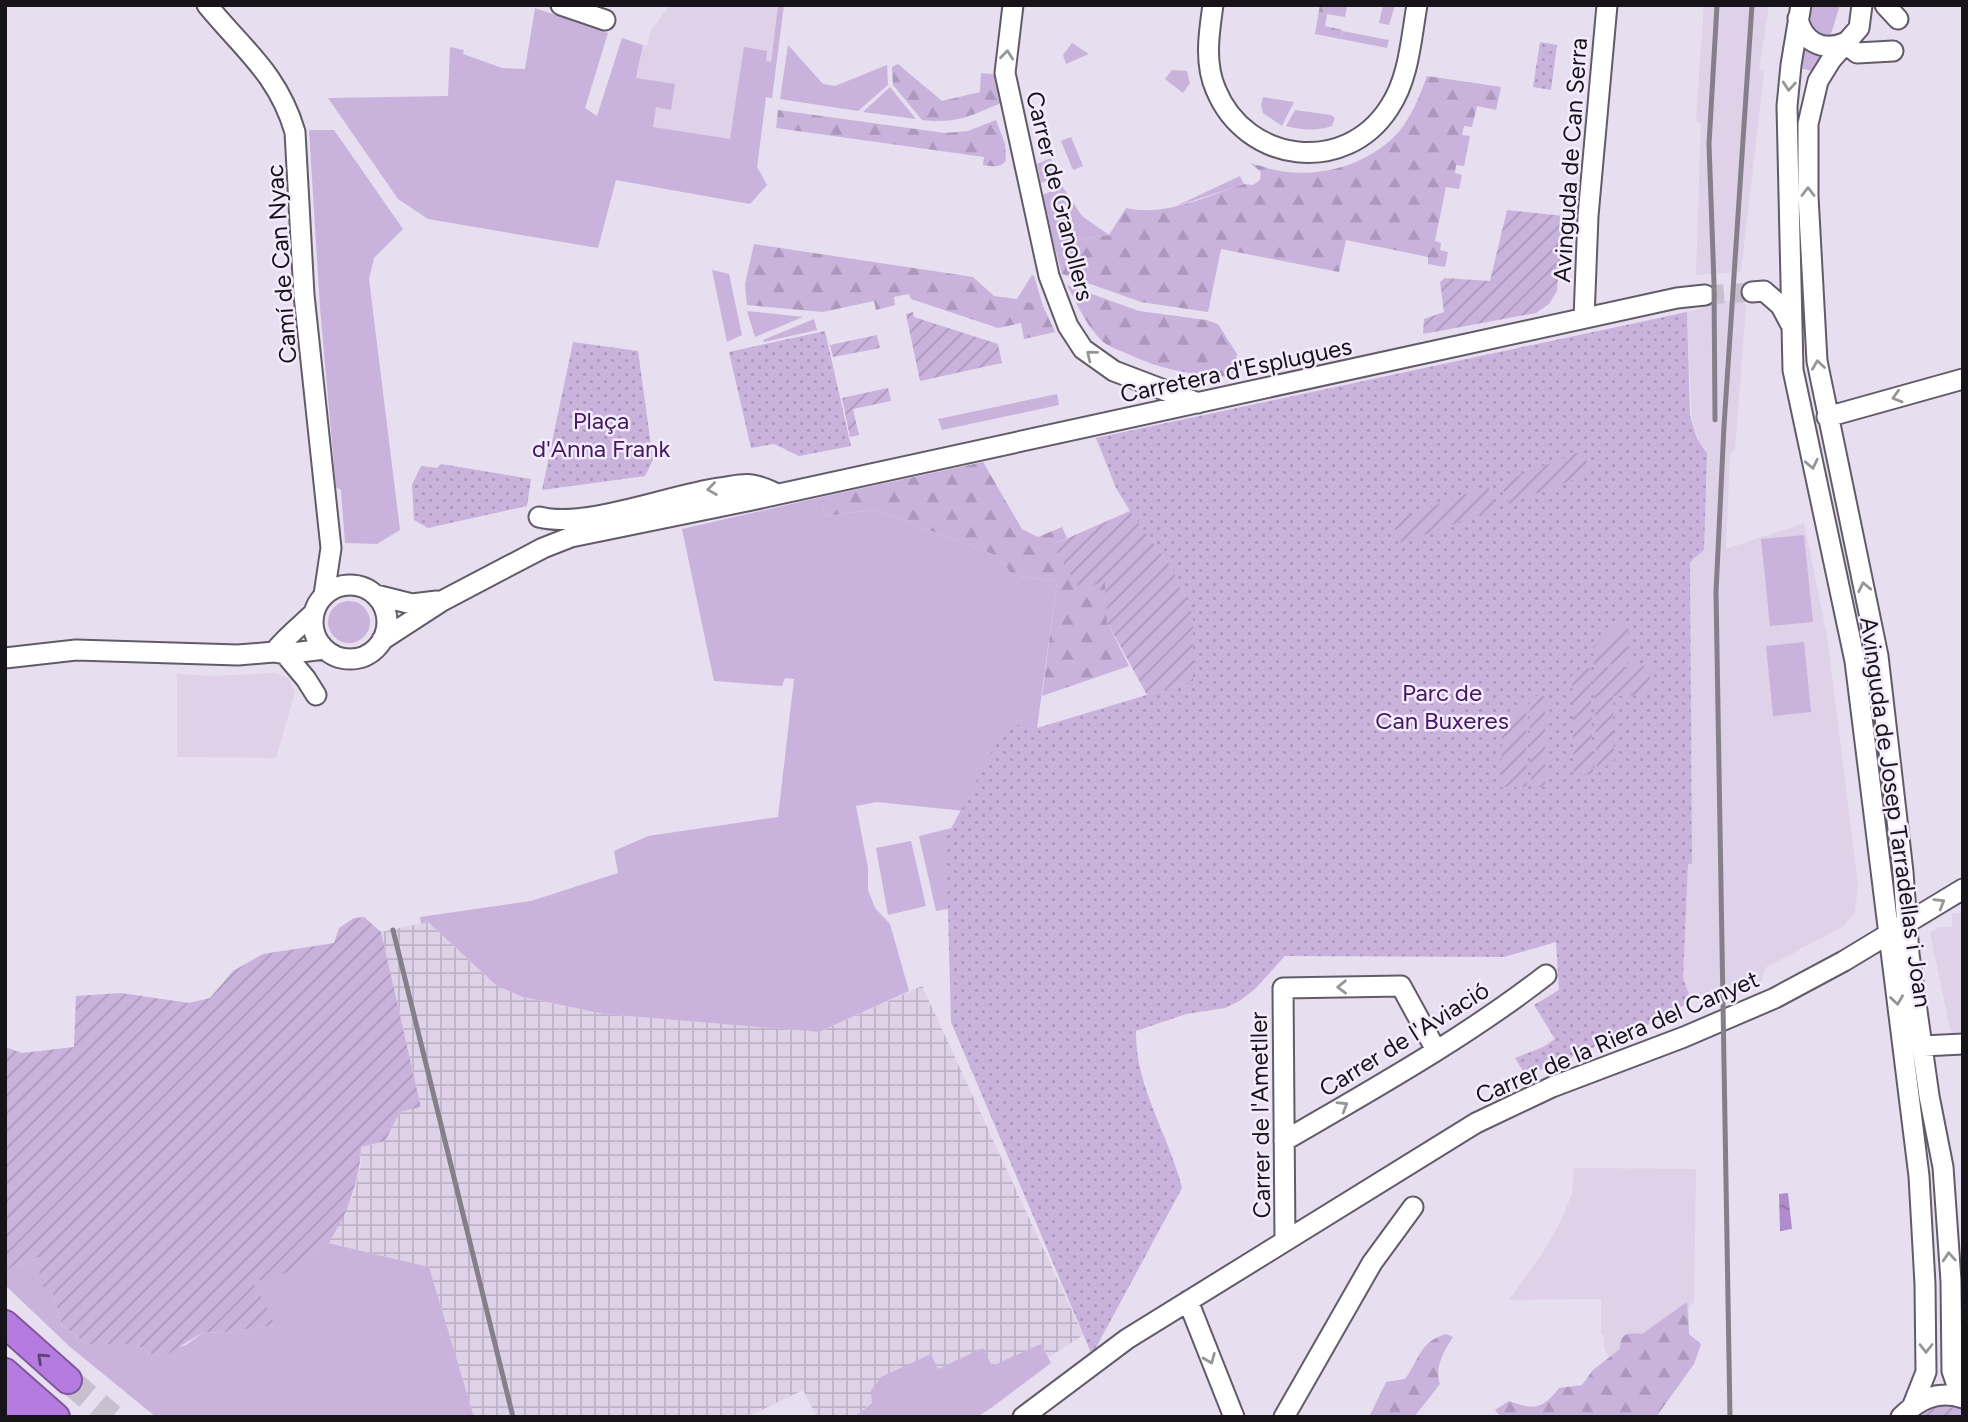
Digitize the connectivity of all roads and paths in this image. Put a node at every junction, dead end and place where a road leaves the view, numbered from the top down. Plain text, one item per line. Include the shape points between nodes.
1 (207, 5) edge
2 (561, 5) edge
3 (1013, 5) edge
4 (1213, 5) edge
5 (1417, 5) edge
6 (1607, 5) edge
7 (1861, 6) edge
8 (1799, 12) edge
9 (605, 20) dead end
10 (1844, 43) junction
11 (1883, 53) dead end
12 (1790, 265) junction
13 (1705, 295) tunnel mouth
14 (1584, 318) junction
15 (1790, 324) junction
16 (1963, 379) edge
17 (1198, 403) junction
18 (1827, 417) junction
19 (331, 548) junction
20 (368, 590) junction
21 (324, 595) junction
22 (442, 601) junction
23 (313, 612) junction
24 (382, 640) junction
25 (324, 649) junction
26 (279, 653) junction
27 (5, 658) edge
28 (316, 695) dead end
29 (1963, 889) edge
30 (1908, 922) junction
31 (1889, 932) junction
32 (1546, 975) dead end
33 (1963, 1044) edge
34 (1923, 1046) junction
35 (1436, 1050) junction
36 (1284, 1141) junction
37 (1413, 1207) dead end
38 (1285, 1241) junction
39 (1188, 1301) junction
40 (9, 1326) edge
41 (5, 1372) edge
42 (68, 1380) tunnel mouth
43 (1962, 1398) edge
44 (5, 1400) edge
45 (1904, 1414) edge
46 (32, 1417) edge
47 (56, 1417) edge
48 (1023, 1417) edge
49 (1234, 1417) edge
50 (1284, 1417) edge

1 - 19 street, Camí de Can Nyac via 260,65 295,132 304,295
2 - 9 street
17 -> 3 street, Carrer de Granollers via 1114,371 1083,349 1068,326 1058,303 1005,73
4 - 5 street via 1210,69 1227,112 1263,143 1305,153 1353,141 1385,115 1402,83
6 - 14 street, Avinguda de Can Serra
7 - 10 street, Avinguda de Josep Tarradellas i Joan via 1859,28
8 - 10 street, Avinguda de Josep Tarradellas i Joan via 1805,36 1813,43 1834,47
8 -> 12 street, Avinguda de Josep Tarradellas i Joan via 1787,106
10 - 11 street via 1857,53
18 -> 10 street, Avinguda de Josep Tarradellas i Joan via 1816,351 1808,124 1818,82
12 - 15 street, Avinguda de Josep Tarradellas i Joan
12 - 15 street via 1758,292 1781,306
13 - 14 street, Carretera d'Esplugues
14 - 17 street, Carretera d'Esplugues
15 -> 31 street, Avinguda de Josep Tarradellas i Joan via 1793,370 1855,661
16 -> 18 street
17 - 22 street, Carretera d'Esplugues via 778,494 751,484 697,491 558,527
30 -> 18 street, Avinguda de Josep Tarradellas i Joan via 1878,656
19 - 20 street
19 - 21 street, Camí de Can Nyac
20 - 21 street via 340,586
20 - 22 street, Carretera d'Esplugues via 412,604
20 - 24 street via 382,603 386,615
21 - 23 street
22 - 24 street, Carretera d'Esplugues
23 - 25 street via 313,631
23 - 26 street via 285,637
24 - 25 street via 360,657 340,658
25 - 26 street
26 - 27 street via 76,650
26 - 28 street
30 -> 29 street, Carrer de la Riera del Canyet
30 - 31 street, Carrer de la Riera del Canyet
30 - 34 street, Avinguda de Josep Tarradellas i Joan
31 - 38 street, Carrer de la Riera del Canyet via 1775,998 1476,1123
31 -> 45 street, Avinguda de Josep Tarradellas i Joan via 1919,1176 1925,1284 1926,1372
32 - 35 street, Carrer de l'Aviació
33 - 34 street
43 -> 34 street, Avinguda de Josep Tarradellas i Joan via 1952,1371 1943,1167
36 -> 35 street, Carrer de l'Aviació
35 -> 36 street, Carrer de l'Ametller via 1401,986 1283,988
36 - 38 street, Carrer de l'Ametller
37 - 50 street via 1372,1263
38 - 39 street, Carrer de la Riera del Canyet
39 - 48 street, Carrer de la Riera del Canyet via 1127,1339
39 -> 49 street
42 -> 40 highway
41 - 47 highway
43 - 45 street via 1937,1395
44 - 46 highway

